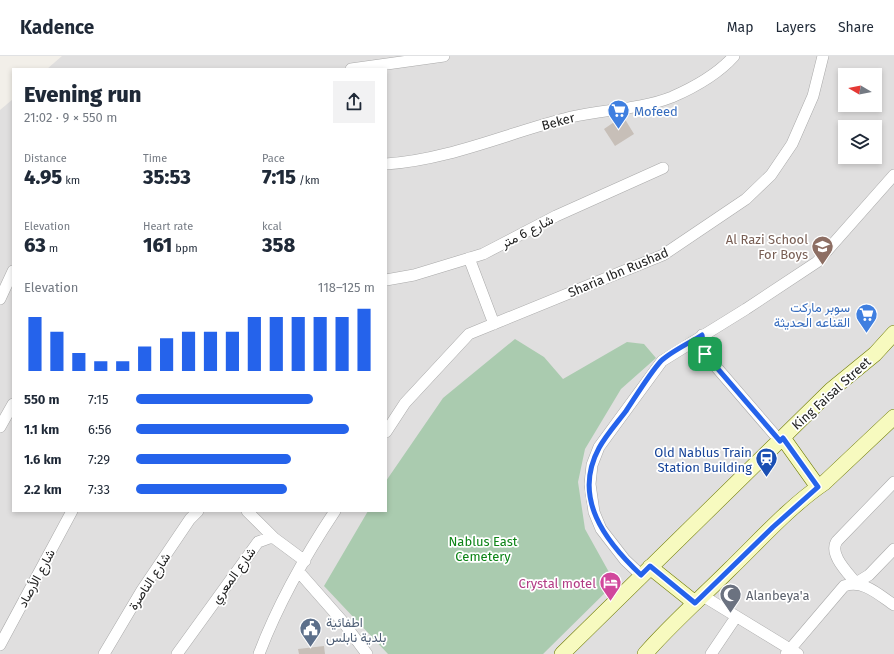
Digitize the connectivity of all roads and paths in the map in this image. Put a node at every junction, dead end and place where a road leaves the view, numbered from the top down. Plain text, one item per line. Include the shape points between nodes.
1 (444, 56) edge
2 (734, 56) edge
3 (823, 56) edge
4 (358, 68) edge
5 (387, 164) edge
6 (663, 168) dead end
7 (894, 175) edge
8 (469, 258) junction
9 (12, 273) edge
10 (387, 280) edge
11 (0, 299) edge
12 (494, 324) junction
13 (702, 335) junction
14 (892, 340) edge
15 (12, 406) edge
16 (892, 423) edge
17 (0, 427) edge
18 (387, 430) edge
19 (779, 442) junction
20 (894, 482) edge
21 (814, 489) junction
22 (71, 512) edge
23 (197, 512) edge
24 (248, 512) edge
25 (334, 512) edge
26 (274, 538) junction
27 (894, 549) edge
28 (305, 561) junction
29 (646, 571) junction
30 (299, 572) junction
31 (856, 584) junction
32 (699, 599) junction
33 (894, 605) edge
34 (736, 617) junction
35 (0, 645) edge
36 (791, 652) edge
37 (104, 654) edge
38 (177, 654) edge
39 (259, 654) edge
40 (367, 654) edge
41 (562, 654) edge
42 (645, 654) edge
43 (711, 654) edge

1 - 4 street
2 - 5 street via 715,74 697,85 649,104 572,117 465,148
3 - 12 street, Sharia Ibn Rushad via 813,96 792,144 771,175 746,200 662,255
6 - 8 street, شارع 6 متر via 556,216 483,254
7 - 13 street via 817,262
8 - 10 street, شارع 6 متر via 414,275
8 - 12 street
9 - 11 street
12 - 18 street, Sharia Ibn Rushad via 469,334 405,403
13 - 19 street via 705,354
13 - 29 street via 662,361 600,447 592,465 590,484 594,512 602,529 625,560
14 - 19 main road, King Faisal Street via 831,390
15 - 17 street
16 - 21 main road
19 - 21 main road
19 - 29 main road, King Faisal Street
20 - 31 street via 834,544 836,555
21 - 32 main road
22 - 35 street, شارع الأرصاد
23 - 37 street, شارع الناصرة via 142,590
24 - 26 street
25 - 28 street
26 - 28 street
26 - 38 street, شارع المعري via 262,539 256,545
27 - 31 street
28 - 30 street
29 - 32 main road
29 - 41 main road, King Faisal Street
30 - 39 street via 270,623
30 - 40 street
31 - 33 street via 864,585
31 - 36 street via 849,584 840,589
32 - 34 street
32 - 42 main road
34 - 36 street
34 - 43 street

